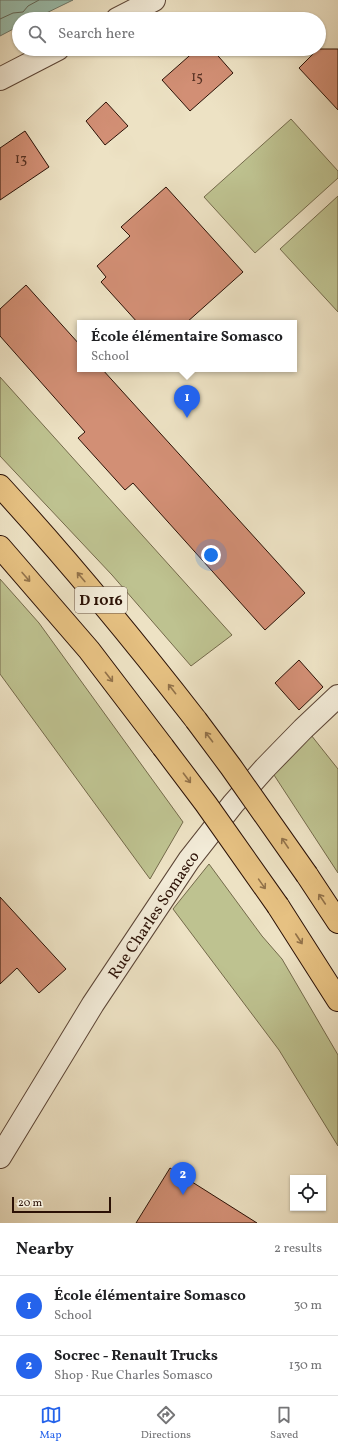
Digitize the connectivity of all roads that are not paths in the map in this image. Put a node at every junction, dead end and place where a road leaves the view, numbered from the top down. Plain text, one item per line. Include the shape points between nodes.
1 (154, 0) edge
2 (131, 12) edge
3 (44, 56) edge
4 (0, 79) edge
5 (0, 486) edge
6 (0, 547) edge
7 (338, 696) edge
8 (338, 922) edge
9 (338, 1000) edge
10 (0, 1157) edge

1 - 2 street
3 - 4 street
8 -> 5 highway, D 1016, bridge via 274,827 134,640
6 -> 9 highway, D 1016, bridge via 89,650 164,747 278,906
7 - 10 street, Rue Charles Somasco via 260,774 189,860 93,1004

